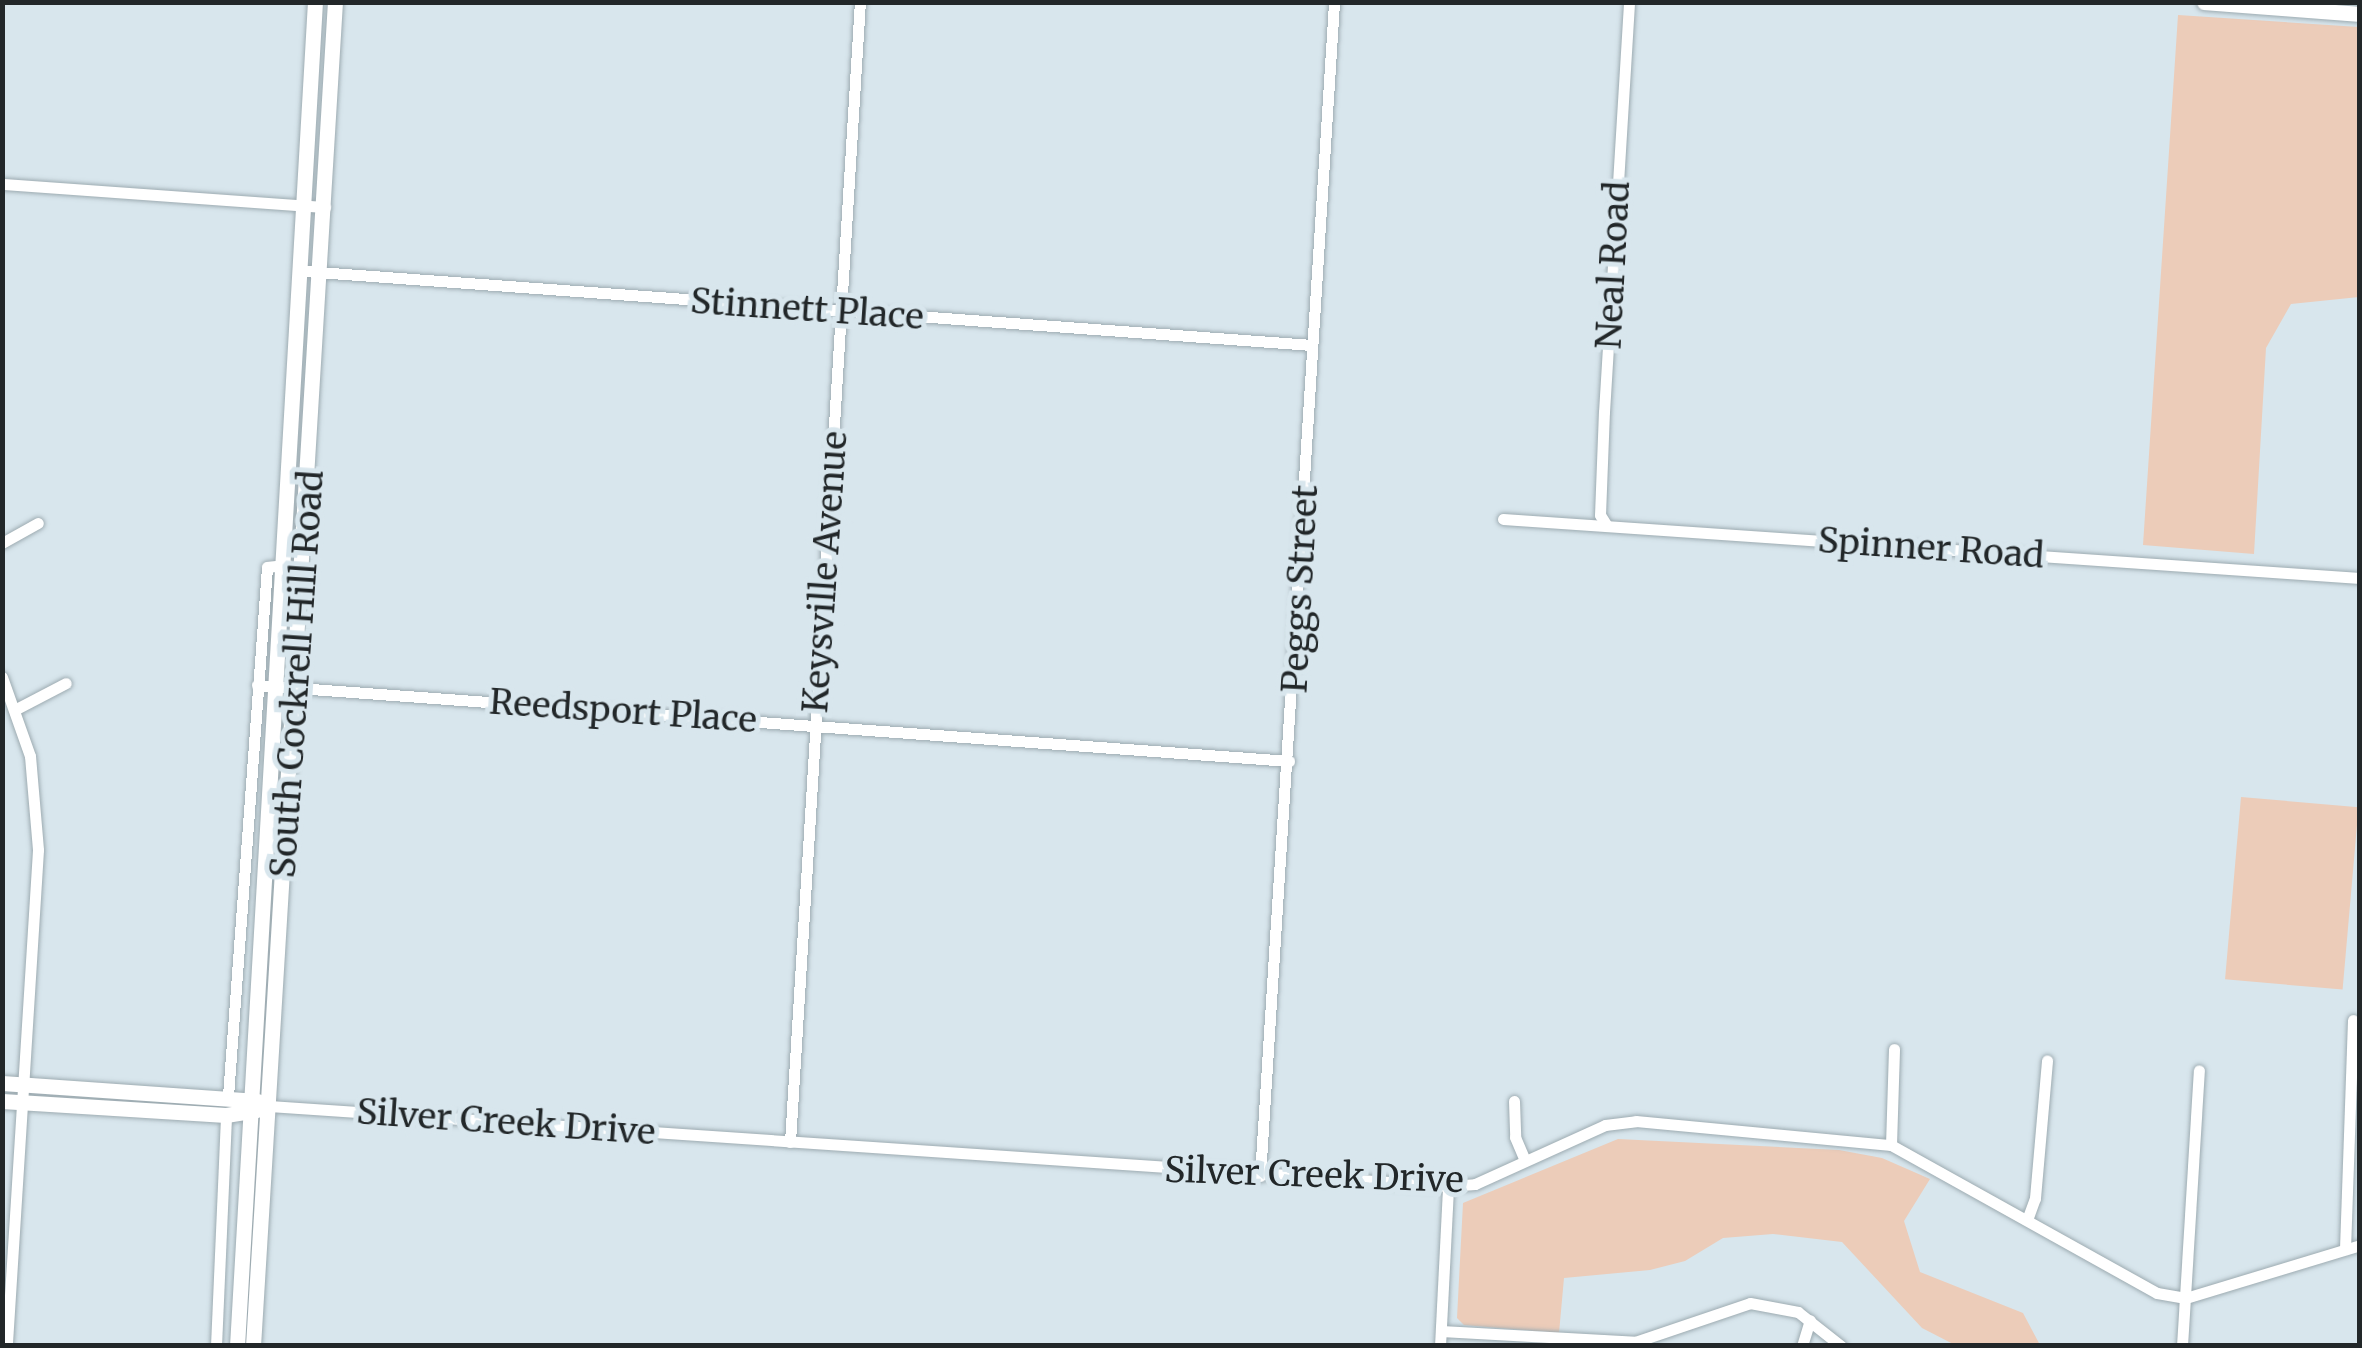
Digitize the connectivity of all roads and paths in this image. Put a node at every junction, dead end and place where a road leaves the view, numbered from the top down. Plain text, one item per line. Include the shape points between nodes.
1 (315, 2) edge
2 (334, 2) edge
3 (860, 2) edge
4 (1334, 2) edge
5 (1629, 2) edge
6 (2209, 3) edge
7 (2360, 14) edge
8 (2, 184) edge
9 (316, 206) junction
10 (304, 272) junction
11 (322, 272) junction
12 (841, 311) junction
13 (1311, 345) junction
14 (1503, 519) dead end
15 (38, 522) dead end
16 (1607, 526) junction
17 (2, 543) edge
18 (287, 565) junction
19 (2360, 578) edge
20 (2, 677) edge
21 (66, 683) dead end
22 (256, 685) junction
23 (279, 686) junction
24 (296, 688) junction
25 (16, 709) junction
26 (816, 725) junction
27 (1289, 761) junction
28 (249, 862) junction
29 (267, 862) junction
30 (2353, 1020) dead end
31 (1894, 1050) dead end
32 (2047, 1062) dead end
33 (2200, 1070) dead end
34 (2, 1083) edge
35 (23, 1095) junction
36 (228, 1096) junction
37 (1514, 1101) dead end
38 (2, 1102) edge
39 (252, 1106) junction
40 (268, 1106) junction
41 (226, 1115) junction
42 (790, 1142) junction
43 (1891, 1145) junction
44 (1526, 1160) junction
45 (1260, 1176) junction
46 (1448, 1186) junction
47 (2027, 1220) junction
48 (2360, 1245) edge
49 (2344, 1250) junction
50 (2186, 1298) junction
51 (1810, 1320) junction
52 (1441, 1331) junction
53 (1661, 1341) edge
54 (1531, 1342) edge
55 (7, 1346) edge
56 (216, 1346) edge
57 (237, 1346) edge
58 (253, 1346) edge
59 (1440, 1346) edge
60 (1802, 1346) edge
61 (1841, 1346) edge
62 (2182, 1346) edge

1 - 9 main road, South Cockrell Hill Road
2 - 9 main road, South Cockrell Hill Road
3 - 12 street, Keysville Avenue
4 - 13 street, Peggs Street
5 - 16 street, Neal Road via 1600,515
6 - 7 main road
8 - 9 street
9 - 10 main road, South Cockrell Hill Road
9 - 11 main road, South Cockrell Hill Road
10 - 11 street, Stinnett Place
10 - 18 main road, South Cockrell Hill Road
11 - 12 street, Stinnett Place
11 - 24 main road, South Cockrell Hill Road
12 - 13 street, Stinnett Place
12 - 26 street, Keysville Avenue
13 - 27 street, Peggs Street
14 - 16 street, Spinner Road
15 - 17 street
16 - 19 street, Spinner Road
18 - 22 street via 266,568
18 - 23 main road, South Cockrell Hill Road
20 - 25 street
21 - 25 street
22 - 23 street, Reedsport Place
22 - 28 street
23 - 24 street, Reedsport Place
23 - 29 main road, South Cockrell Hill Road
24 - 26 street, Reedsport Place
24 - 40 main road, South Cockrell Hill Road
25 - 35 street via 30,756 38,838
26 - 27 street, Reedsport Place
26 - 42 street, Keysville Avenue
27 - 45 street, Peggs Street
28 - 29 street
28 - 36 street
29 - 39 main road, South Cockrell Hill Road
30 - 49 street
31 - 43 street
32 - 47 street via 2035,1198
33 - 50 street
34 - 35 main road, Silver Creek Drive
35 - 36 main road, Silver Creek Drive
35 - 38 main road, Silver Creek Drive
35 - 41 main road, Silver Creek Drive
35 - 55 street
36 - 39 main road, Silver Creek Drive
37 - 44 street via 1515,1137
39 - 40 main road, Silver Creek Drive
39 - 41 main road, Silver Creek Drive
39 - 57 main road, South Cockrell Hill Road
40 - 42 street, Silver Creek Drive
40 - 58 main road, South Cockrell Hill Road
41 - 56 street
42 - 45 street, Silver Creek Drive
43 - 44 street, Silver Creek Drive via 1636,1120 1605,1125
43 - 47 street, Silver Creek Drive
44 - 46 street, Silver Creek Drive via 1475,1184
45 - 46 street, Silver Creek Drive
46 - 52 street
47 - 50 street, Silver Creek Drive via 2123,1280
48 - 49 street
49 - 50 street
50 - 62 street
51 - 53 street via 1776,1305 1750,1304
51 - 60 street
51 - 61 street
52 - 54 street
52 - 59 street
53 - 54 street

